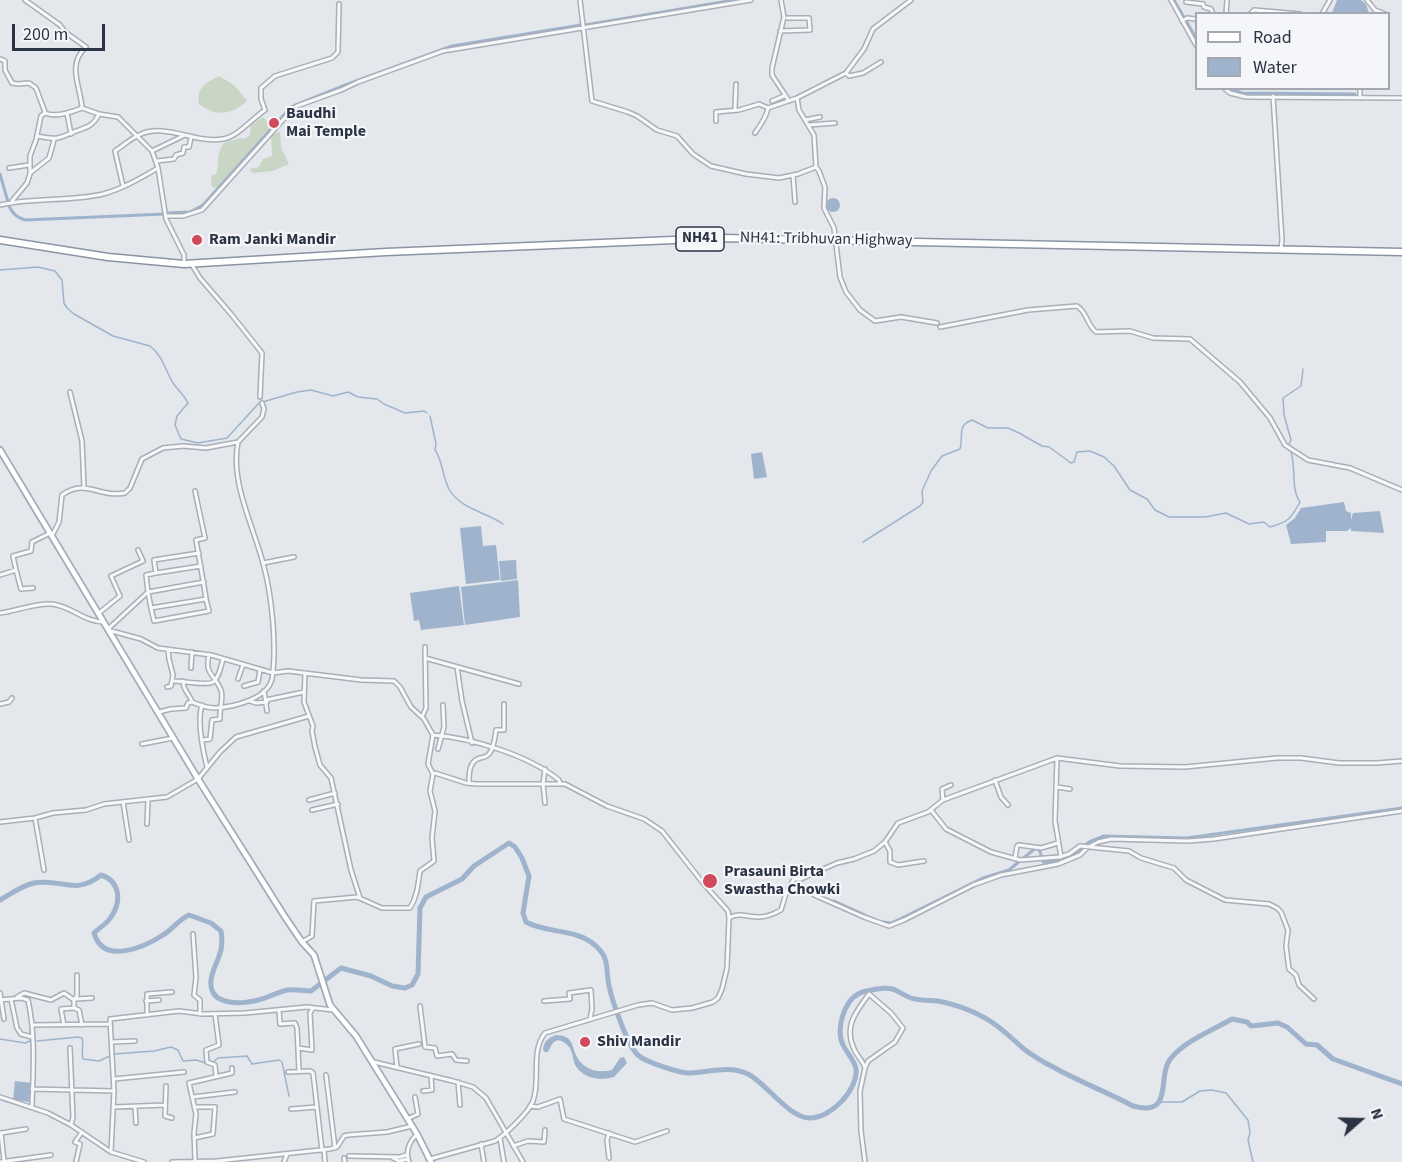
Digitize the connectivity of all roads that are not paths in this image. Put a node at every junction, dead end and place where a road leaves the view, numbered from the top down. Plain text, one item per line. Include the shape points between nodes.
1 (25, 0) edge
2 (580, 0) edge
3 (751, 0) edge
4 (780, 0) edge
5 (911, 0) edge
6 (1170, 0) edge
7 (1367, 0) edge
8 (1186, 2) dead end
9 (339, 4) dead end
10 (1213, 12) edge
11 (1252, 12) edge
12 (1277, 12) edge
13 (1374, 12) edge
14 (787, 18) dead end
15 (1195, 19) edge
16 (1182, 21) junction
17 (584, 28) junction
18 (780, 31) junction
19 (1195, 42) edge
20 (0, 59) edge
21 (881, 62) dead end
22 (846, 73) junction
23 (736, 84) dead end
24 (1228, 90) edge
25 (1360, 94) edge
26 (784, 96) junction
27 (1273, 96) junction
28 (797, 98) junction
29 (1402, 98) edge
30 (772, 100) dead end
31 (789, 101) junction
32 (82, 108) junction
33 (768, 108) junction
34 (735, 110) junction
35 (45, 113) junction
36 (67, 113) junction
37 (99, 114) junction
38 (820, 117) dead end
39 (805, 120) junction
40 (716, 122) dead end
41 (835, 123) dead end
42 (809, 125) junction
43 (755, 133) dead end
44 (71, 134) junction
45 (138, 135) junction
46 (37, 136) junction
47 (183, 136) junction
48 (191, 138) junction
49 (54, 139) junction
50 (152, 151) junction
51 (156, 162) junction
52 (29, 165) junction
53 (816, 167) junction
54 (9, 168) dead end
55 (158, 168) junction
56 (30, 173) junction
57 (793, 175) junction
58 (123, 186) junction
59 (11, 202) junction
60 (795, 202) dead end
61 (0, 206) edge
62 (166, 216) junction
63 (0, 240) edge
64 (835, 241) junction
65 (1281, 249) junction
66 (1402, 252) edge
67 (192, 263) junction
68 (184, 264) junction
69 (70, 392) dead end
70 (260, 396) dead end
71 (262, 403) dead end
72 (238, 442) junction
73 (0, 450) edge
74 (84, 487) junction
75 (1402, 490) edge
76 (195, 491) dead end
77 (51, 535) junction
78 (138, 550) dead end
79 (199, 553) junction
80 (294, 557) dead end
81 (263, 563) junction
82 (201, 566) junction
83 (16, 570) junction
84 (156, 573) junction
85 (0, 575) edge
86 (204, 582) junction
87 (33, 588) dead end
88 (148, 592) junction
89 (206, 599) junction
90 (151, 608) junction
91 (0, 613) edge
92 (98, 614) junction
93 (104, 622) junction
94 (108, 630) junction
95 (424, 647) dead end
96 (168, 649) junction
97 (192, 652) junction
98 (209, 655) junction
99 (425, 658) junction
100 (224, 659) junction
101 (243, 665) junction
102 (458, 667) junction
103 (191, 669) dead end
104 (260, 670) junction
105 (273, 673) junction
106 (305, 673) junction
107 (216, 680) junction
108 (238, 680) dead end
109 (174, 681) junction
110 (183, 681) junction
111 (519, 684) dead end
112 (244, 686) dead end
113 (167, 687) dead end
114 (264, 691) junction
115 (304, 692) junction
116 (12, 698) dead end
117 (250, 700) junction
118 (266, 701) junction
119 (192, 702) junction
120 (0, 704) edge
121 (504, 704) dead end
122 (202, 705) junction
123 (443, 705) dead end
124 (220, 707) junction
125 (267, 711) dead end
126 (158, 712) junction
127 (309, 716) junction
128 (422, 717) junction
129 (433, 735) junction
130 (441, 736) junction
131 (173, 738) junction
132 (203, 740) junction
133 (472, 743) junction
134 (142, 744) dead end
135 (492, 748) junction
136 (438, 749) dead end
137 (1057, 759) junction
138 (1402, 760) edge
139 (207, 767) junction
140 (545, 769) junction
141 (432, 774) junction
142 (198, 779) junction
143 (995, 780) junction
144 (469, 783) junction
145 (543, 783) junction
146 (560, 784) junction
147 (951, 785) dead end
148 (1057, 787) junction
149 (1070, 789) dead end
150 (335, 793) junction
151 (147, 799) junction
152 (309, 800) dead end
153 (944, 800) junction
154 (123, 802) junction
155 (545, 803) dead end
156 (338, 804) junction
157 (1008, 805) dead end
158 (312, 810) dead end
159 (931, 810) junction
160 (1402, 811) edge
161 (35, 818) junction
162 (0, 822) edge
163 (147, 824) dead end
164 (129, 840) dead end
165 (885, 842) junction
166 (1058, 843) junction
167 (1086, 848) junction
168 (1061, 857) junction
169 (1015, 858) junction
170 (924, 861) dead end
171 (44, 870) dead end
172 (814, 895) dead end
173 (360, 898) junction
174 (729, 918) junction
175 (193, 934) dead end
176 (302, 942) junction
177 (77, 975) dead end
178 (172, 992) dead end
179 (0, 993) edge
180 (14, 998) junction
181 (92, 998) dead end
182 (75, 999) junction
183 (1314, 999) dead end
184 (1, 1000) edge
185 (159, 1000) dead end
186 (146, 1001) junction
187 (544, 1001) dead end
188 (420, 1006) dead end
189 (74, 1008) junction
190 (313, 1008) junction
191 (279, 1010) junction
192 (333, 1010) junction
193 (200, 1014) junction
194 (215, 1014) junction
195 (147, 1016) junction
196 (3, 1018) dead end
197 (590, 1019) junction
198 (110, 1024) junction
199 (32, 1025) junction
200 (64, 1025) junction
201 (82, 1026) junction
202 (32, 1037) junction
203 (135, 1041) dead end
204 (112, 1042) junction
205 (419, 1044) dead end
206 (70, 1048) dead end
207 (298, 1048) junction
208 (467, 1061) dead end
209 (372, 1062) junction
210 (397, 1067) junction
211 (232, 1068) dead end
212 (865, 1068) junction
213 (299, 1071) junction
214 (184, 1072) dead end
215 (288, 1072) dead end
216 (327, 1075) dead end
217 (216, 1076) junction
218 (431, 1076) junction
219 (114, 1079) junction
220 (458, 1082) junction
221 (166, 1086) dead end
222 (32, 1089) junction
223 (71, 1089) junction
224 (114, 1091) junction
225 (423, 1091) dead end
226 (235, 1092) dead end
227 (0, 1097) edge
228 (193, 1098) junction
229 (415, 1098) dead end
230 (165, 1105) junction
231 (460, 1105) dead end
232 (530, 1106) junction
233 (32, 1107) junction
234 (113, 1107) junction
235 (135, 1107) junction
236 (195, 1107) junction
237 (317, 1107) junction
238 (291, 1109) dead end
239 (172, 1118) dead end
240 (407, 1119) junction
241 (136, 1123) dead end
242 (71, 1125) junction
243 (412, 1126) junction
244 (26, 1129) dead end
245 (545, 1130) dead end
246 (666, 1131) dead end
247 (82, 1132) junction
248 (0, 1133) edge
249 (505, 1133) junction
250 (609, 1133) junction
251 (417, 1134) junction
252 (500, 1137) junction
253 (194, 1138) junction
254 (481, 1144) junction
255 (513, 1146) junction
256 (335, 1148) junction
257 (323, 1150) junction
258 (111, 1152) junction
259 (286, 1154) junction
260 (51, 1155) dead end
261 (124, 1156) junction
262 (266, 1156) junction
263 (350, 1156) dead end
264 (370, 1157) junction
265 (609, 1158) dead end
266 (390, 1159) edge
267 (408, 1159) edge
268 (399, 1160) edge
269 (430, 1160) edge
270 (2, 1161) edge
271 (195, 1161) edge
272 (76, 1162) edge
273 (122, 1162) edge
274 (144, 1162) edge
275 (172, 1162) edge
276 (267, 1162) edge
277 (284, 1162) edge
278 (324, 1162) edge
279 (369, 1162) edge
280 (484, 1162) edge
281 (504, 1162) edge
282 (522, 1162) edge
283 (866, 1162) edge

1 - 32 street via 86,47 74,72
2 - 17 street
3 - 17 street
4 - 18 street via 784,17
5 - 22 street via 873,29
6 - 16 street
7 - 13 street
8 - 10 street via 1203,4
9 - 48 street via 338,52 332,58 274,76 261,88 265,110 234,136 221,140
11 - 12 street
14 - 18 street via 809,18 810,30
15 - 16 street
16 - 19 street
17 - 57 street via 592,101 628,112 657,130 677,136 711,166 769,177
17 - 62 street via 442,51 297,106 202,210 192,215
18 - 26 street via 772,75
20 - 35 street via 5,61 7,78 12,83 29,83 36,88
21 - 22 street via 863,73
22 - 28 street
23 - 34 street
24 - 27 street via 1239,96
25 - 27 street
25 - 29 street
26 - 30 street
26 - 31 street
27 - 65 street
28 - 31 street
28 - 39 street
31 - 33 street
32 - 36 street
32 - 37 street
33 - 34 street via 759,104
33 - 43 street
34 - 40 street via 716,112
35 - 36 street
35 - 46 street
36 - 44 street
37 - 44 street via 92,126
37 - 45 street via 118,117
38 - 39 street
39 - 42 street
41 - 42 street
42 - 53 street via 814,135
44 - 49 street
45 - 47 street via 174,132
45 - 50 street
45 - 58 street via 115,151
46 - 49 street
46 - 52 street
47 - 48 street
47 - 50 street
48 - 51 street via 183,153
49 - 56 street via 49,159
50 - 51 street
51 - 55 street
52 - 54 street
52 - 56 street
53 - 57 street
53 - 64 street via 825,187 824,208 834,228
55 - 58 street
55 - 62 street
56 - 59 street
57 - 60 street
58 - 59 street via 103,194
59 - 61 street
62 - 68 street via 184,255
63 - 68 highway, NH41: Tribhuvan Highway / NH41
64 - 65 highway, NH41: Tribhuvan Highway / NH41
64 - 67 highway, NH41: Tribhuvan Highway / NH41 via 721,238
64 - 75 street via 846,292 875,321 901,317 939,325 1077,306 1096,332 1130,331 1153,338 1190,339 1239,382 1270,418 1285,445 1308,460 1350,468
65 - 66 highway, NH41: Tribhuvan Highway / NH41
67 - 68 highway, NH41: Tribhuvan Highway / NH41
67 - 70 street via 262,353
69 - 74 street via 82,441
71 - 72 street via 262,417
72 - 74 street via 206,448 170,447 146,456 124,493 103,493
72 - 81 street via 238,479
73 - 77 main road
74 - 77 street via 62,495 59,522
76 - 79 street via 205,538 196,540
77 - 83 street via 32,542 31,551 13,556
77 - 92 main road
78 - 92 street via 143,561 111,576 120,596
79 - 82 street
79 - 84 street via 154,560
80 - 81 street
81 - 105 street via 270,603
82 - 84 street
82 - 86 street
83 - 85 street
83 - 87 street via 21,589
84 - 88 street via 146,575
86 - 88 street
86 - 89 street
88 - 90 street
88 - 94 street
89 - 90 street
89 - 90 street via 208,611 154,621
91 - 93 street via 51,604
92 - 93 main road
93 - 94 main road
94 - 96 street
94 - 126 main road
95 - 99 street
96 - 97 street
96 - 109 street
97 - 98 street
97 - 103 street
98 - 100 street
98 - 107 street via 210,674
99 - 102 street
99 - 128 street via 426,708
100 - 101 street
100 - 107 street
101 - 104 street
101 - 108 street
102 - 111 street
102 - 133 street
104 - 105 street
104 - 112 street via 258,682
105 - 106 street
105 - 114 street via 271,685
106 - 115 street
106 - 128 street via 394,681
107 - 110 street via 206,684
107 - 124 street via 222,693
109 - 110 street
109 - 113 street
110 - 119 street
114 - 117 street
114 - 118 street
115 - 118 street
115 - 127 street
116 - 120 street
117 - 118 street
117 - 124 street
118 - 125 street
119 - 122 street
119 - 126 street via 186,708
121 - 135 street via 504,730 496,730
122 - 124 street
122 - 132 street
123 - 130 street
124 - 132 street via 220,719 212,720 210,739
126 - 131 main road
127 - 139 street via 236,737
127 - 150 street via 320,765 331,778
128 - 129 street
129 - 130 street
129 - 141 street via 428,764
130 - 133 street
130 - 136 street
131 - 134 street
131 - 142 main road
132 - 139 street
133 - 135 street
135 - 140 street
135 - 144 street via 484,758 473,762
137 - 138 street via 1120,766 1185,767 1277,758 1339,763
137 - 143 street
137 - 148 street
139 - 142 street
140 - 145 street
140 - 146 street
141 - 144 street
141 - 173 street via 434,861 420,871 412,905 406,909 382,908
142 - 151 street via 167,796
142 - 176 main road
143 - 153 street
143 - 157 street
144 - 145 street
145 - 146 street
145 - 155 street
146 - 174 street via 644,819 662,831 725,906
147 - 153 street via 942,789
148 - 149 street
148 - 166 street
150 - 152 street
150 - 156 street
151 - 154 street
151 - 163 street
153 - 159 street
154 - 161 street
154 - 164 street
156 - 158 street
156 - 173 street via 346,853
159 - 165 street via 903,820
159 - 169 street via 946,829 991,852
160 - 167 street via 1214,839 1111,839
161 - 162 street
161 - 171 street
165 - 170 street via 890,862 898,865
165 - 174 street via 874,852 794,879 781,910 776,913
166 - 168 street
166 - 169 street via 1041,848 1018,845
167 - 168 street via 1080,846
167 - 172 street via 1080,855 1058,864 973,885 889,926
167 - 183 street via 1128,851 1174,868 1186,880 1225,900 1277,908 1288,930 1287,966
168 - 169 street via 1028,861
173 - 176 street via 314,901 312,936
174 - 197 street via 727,968 722,989 713,1002 672,1010 652,1003
175 - 193 street via 194,995 200,1000
176 - 192 main road via 314,955
177 - 182 street
178 - 186 street via 148,994
179 - 184 street
180 - 182 street via 24,993 51,1000 64,993
180 - 184 street
180 - 199 street via 28,1000
180 - 202 street via 16,1028
181 - 182 street
182 - 189 street
184 - 196 street
185 - 186 street
186 - 195 street
187 - 197 street via 570,999 569,993 591,990
188 - 208 street via 424,1047 435,1048 437,1056 452,1054 456,1060
189 - 200 street via 61,1009
189 - 201 street via 79,1010
190 - 191 street
190 - 192 street
190 - 207 street via 312,1050
191 - 194 street
191 - 207 street via 280,1024 295,1023
192 - 209 main road
193 - 194 street
193 - 195 street via 179,1011
194 - 217 street via 219,1045 206,1050 207,1062 215,1065
195 - 198 street via 112,1018
197 - 232 street via 541,1037
198 - 201 street
198 - 204 street
199 - 200 street
199 - 202 street
200 - 201 street
202 - 222 street
203 - 204 street
204 - 219 street
205 - 210 street via 394,1049
206 - 223 street
207 - 213 street
209 - 210 street
209 - 240 main road
210 - 218 street
211 - 217 street via 232,1073
212 - 212 street via 854,1049 851,1023 868,994 903,1028 895,1042 868,1061
212 - 283 street via 860,1091
213 - 215 street
213 - 237 street via 313,1073
214 - 219 street
216 - 256 street
217 - 228 street via 190,1082
218 - 220 street
218 - 225 street via 432,1090
219 - 224 street
220 - 231 street
220 - 249 street via 482,1094
221 - 230 street
222 - 223 street
222 - 233 street
223 - 224 street
223 - 242 street
224 - 234 street
226 - 228 street
227 - 233 street
228 - 236 street
229 - 240 street via 418,1114
230 - 235 street
230 - 239 street via 165,1117
232 - 249 street
232 - 250 street via 560,1100 564,1119
233 - 242 street
234 - 235 street
234 - 258 street
235 - 241 street
236 - 253 street
236 - 253 street via 215,1107 213,1134
237 - 238 street
237 - 257 street
240 - 243 main road
242 - 247 street
243 - 251 main road
243 - 256 street via 344,1136
244 - 248 street
245 - 255 street via 544,1142
246 - 250 street via 635,1142
247 - 258 street
247 - 272 street via 75,1142 80,1144
248 - 270 street
249 - 252 street
249 - 255 street
250 - 265 street
251 - 267 street via 411,1140
251 - 269 main road
252 - 254 street
252 - 281 street
253 - 271 street
254 - 269 street
254 - 280 street
255 - 282 street
256 - 257 street
257 - 259 street
257 - 278 street
258 - 261 street
259 - 262 street
259 - 277 street
260 - 270 street
261 - 273 street
261 - 274 street
262 - 271 street
262 - 276 street
263 - 264 street
264 - 266 street
264 - 279 street
266 - 268 street
267 - 268 street
271 - 275 street

